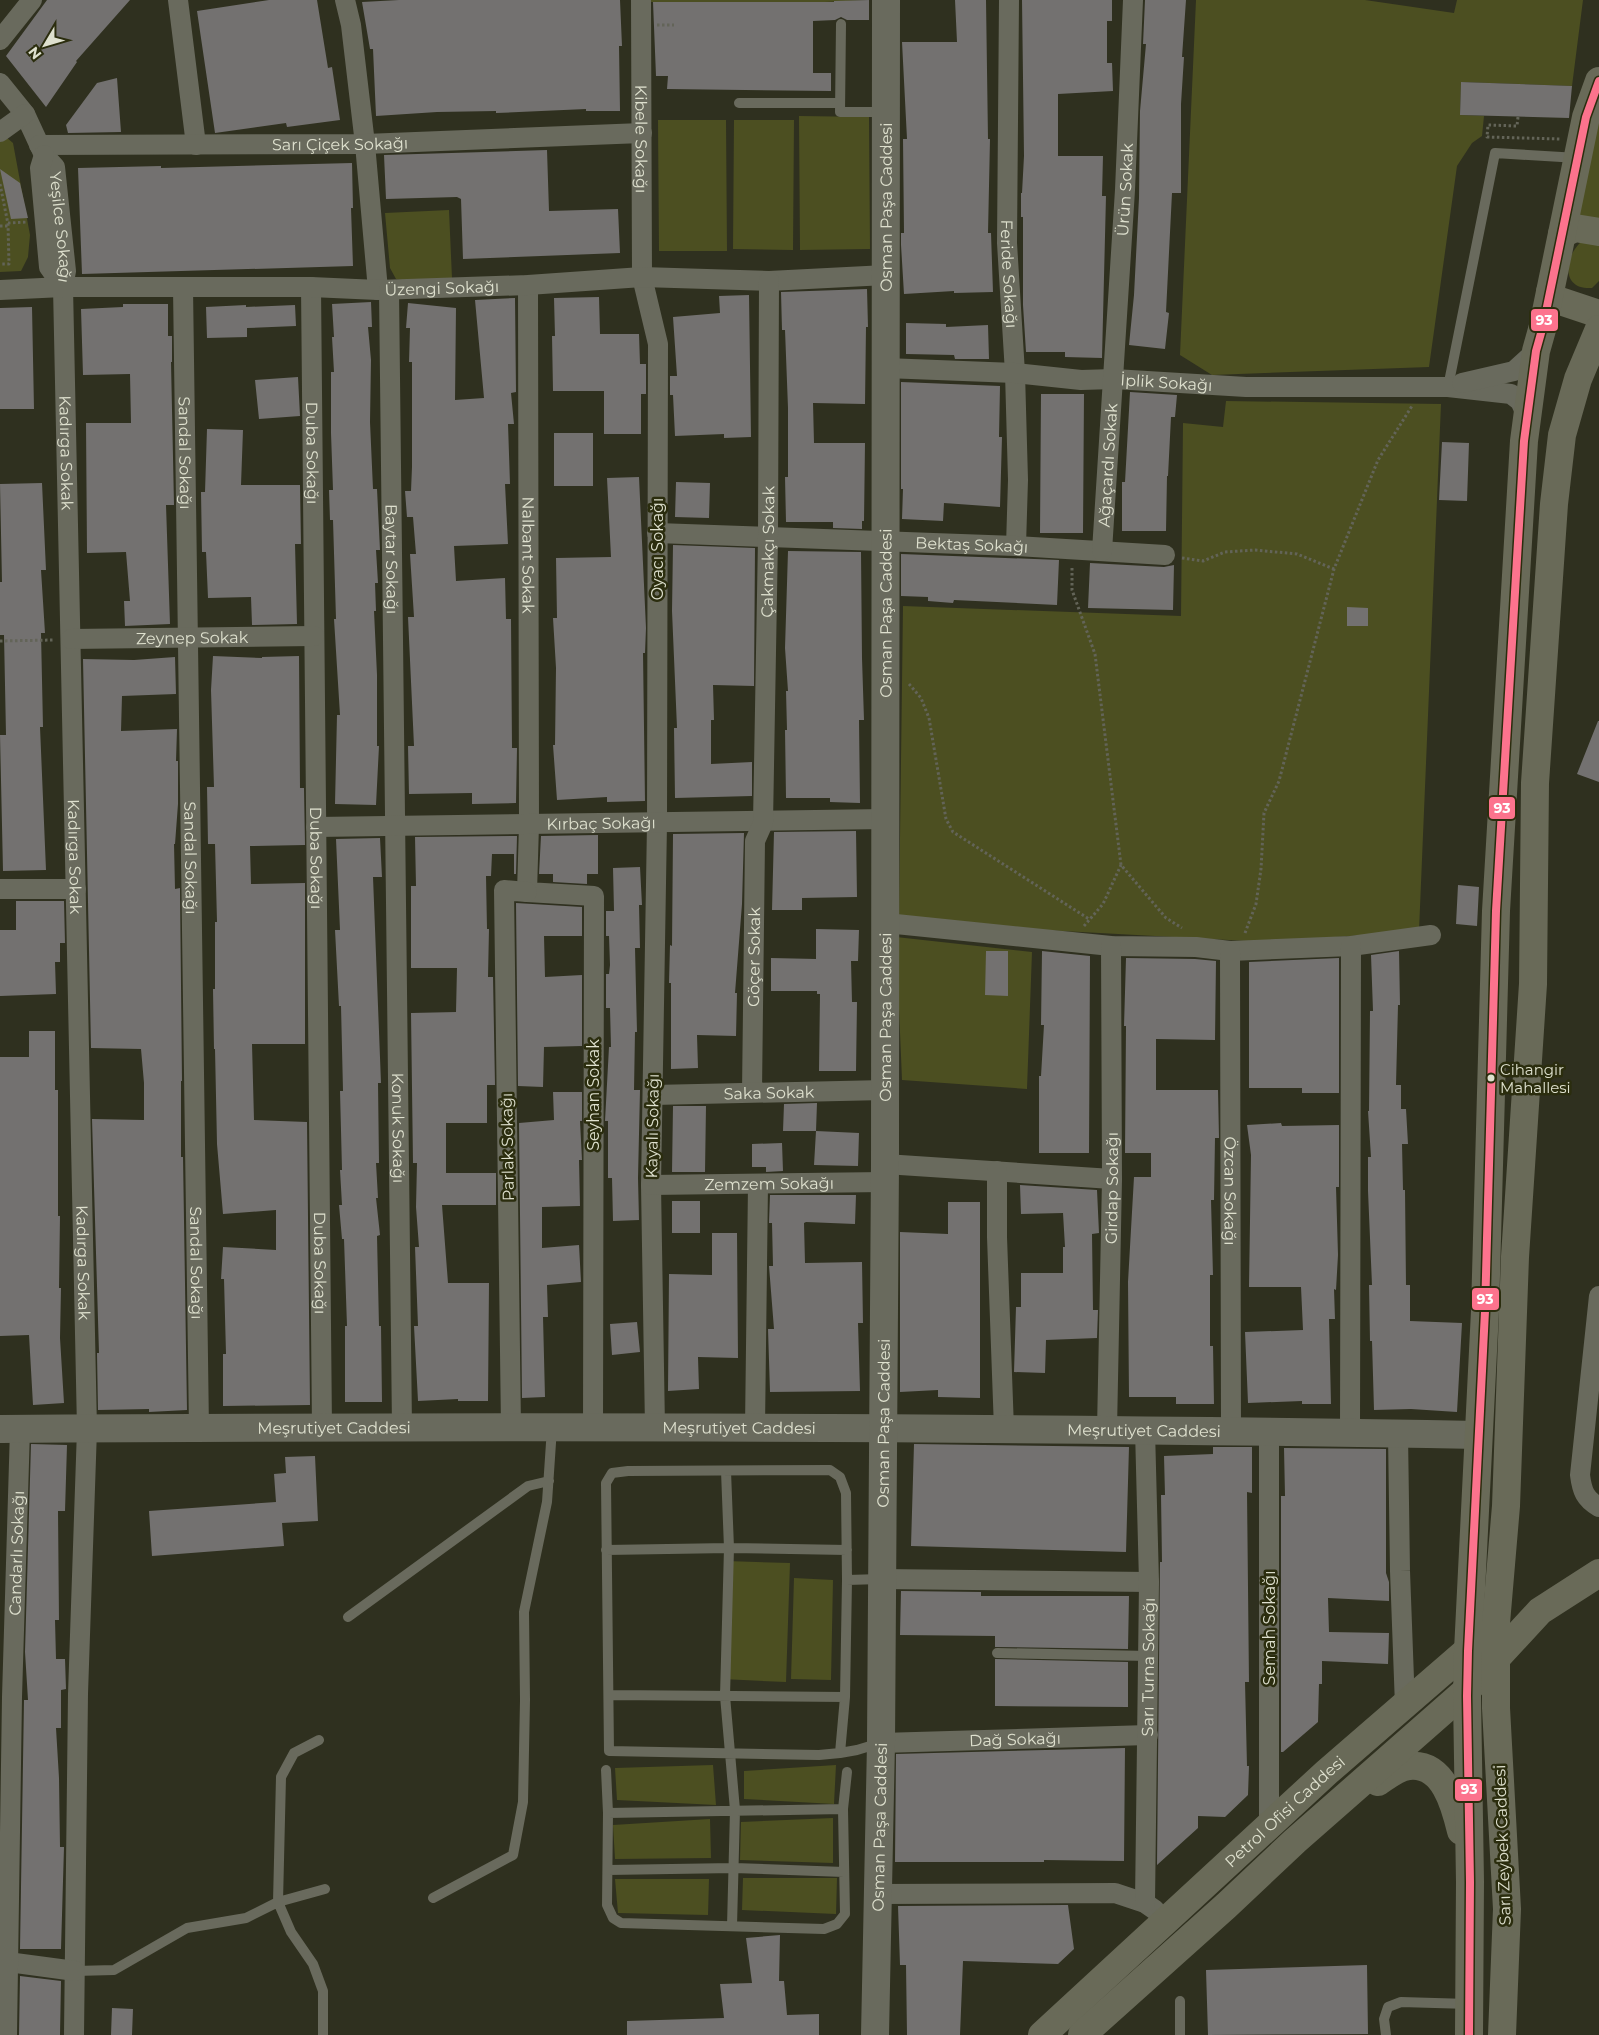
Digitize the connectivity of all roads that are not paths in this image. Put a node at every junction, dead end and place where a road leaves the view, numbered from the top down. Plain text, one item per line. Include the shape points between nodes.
1 (32, 0) edge
2 (178, 0) edge
3 (345, 0) edge
4 (642, 0) edge
5 (886, 0) edge
6 (1009, 0) edge
7 (1133, 0) edge
8 (841, 24) dead end
9 (0, 40) edge
10 (1599, 81) edge
11 (0, 82) edge
12 (740, 103) dead end
13 (840, 103) junction
14 (885, 112) junction
15 (25, 114) junction
16 (0, 132) edge
17 (642, 133) junction
18 (365, 144) junction
19 (196, 145) junction
20 (1572, 149) junction
21 (42, 150) junction
22 (1599, 232) edge
23 (1562, 234) junction
24 (886, 275) junction
25 (642, 277) junction
26 (769, 280) junction
27 (63, 286) junction
28 (528, 286) junction
29 (310, 287) junction
30 (183, 288) junction
31 (0, 290) edge
32 (383, 290) junction
33 (1550, 292) junction
34 (1599, 314) edge
35 (1599, 329) edge
36 (1536, 351) junction
37 (886, 368) junction
38 (1015, 373) junction
39 (1114, 379) junction
40 (1448, 387) junction
41 (1528, 416) junction
42 (657, 533) junction
43 (768, 538) junction
44 (886, 542) junction
45 (1016, 546) junction
46 (1102, 551) junction
47 (1165, 555) road end
48 (314, 636) junction
49 (188, 638) junction
50 (71, 640) junction
51 (886, 820) junction
52 (763, 822) junction
53 (657, 823) junction
54 (529, 824) junction
55 (316, 827) junction
56 (395, 827) junction
57 (0, 889) edge
58 (76, 889) junction
59 (527, 892) junction
60 (886, 923) junction
61 (1431, 935) dead end
62 (1111, 946) junction
63 (1351, 946) junction
64 (1230, 951) junction
65 (885, 1090) junction
66 (752, 1092) junction
67 (653, 1095) junction
68 (997, 1171) junction
69 (885, 1173) junction
70 (1112, 1179) junction
71 (758, 1184) junction
72 (651, 1185) junction
73 (1599, 1296) edge
74 (199, 1428) junction
75 (322, 1428) junction
76 (402, 1428) junction
77 (511, 1428) junction
78 (552, 1428) junction
79 (593, 1428) junction
80 (655, 1428) junction
81 (756, 1428) junction
82 (884, 1428) junction
83 (10, 1429) edge
84 (87, 1429) junction
85 (1004, 1429) junction
86 (1106, 1430) junction
87 (1145, 1430) junction
88 (1231, 1431) junction
89 (1269, 1432) junction
90 (1350, 1433) junction
91 (1398, 1434) junction
92 (1478, 1435) junction
93 (726, 1471) junction
94 (549, 1481) junction
95 (1599, 1507) edge
96 (729, 1548) junction
97 (606, 1550) junction
98 (847, 1550) junction
99 (1599, 1573) edge
100 (882, 1579) junction
101 (847, 1580) junction
102 (1149, 1582) junction
103 (1540, 1611) junction
104 (348, 1617) dead end
105 (1496, 1623) junction
106 (1468, 1651) junction
107 (996, 1652) dead end
108 (1148, 1656) junction
109 (1497, 1656) junction
110 (1467, 1690) junction
111 (608, 1695) junction
112 (725, 1696) junction
113 (845, 1697) junction
114 (1405, 1706) junction
115 (1148, 1735) junction
116 (319, 1740) dead end
117 (881, 1743) junction
118 (729, 1752) junction
119 (840, 1753) junction
120 (606, 1770) dead end
121 (847, 1772) dead end
122 (843, 1809) junction
123 (735, 1810) junction
124 (608, 1813) junction
125 (1269, 1826) junction
126 (1295, 1841) junction
127 (734, 1868) junction
128 (608, 1870) junction
129 (844, 1872) junction
130 (1470, 1882) junction
131 (325, 1889) dead end
132 (878, 1894) junction
133 (433, 1898) dead end
134 (278, 1902) junction
135 (1145, 1903) junction
136 (1168, 1919) junction
137 (732, 1926) junction
138 (3, 1961) edge
139 (75, 1971) junction
140 (1180, 2001) dead end
141 (1469, 2004) junction
142 (7, 2035) edge
143 (74, 2035) edge
144 (324, 2035) edge
145 (875, 2035) edge
146 (1042, 2035) edge
147 (1082, 2035) edge
148 (1180, 2035) edge
149 (1386, 2035) edge
150 (1469, 2035) edge
151 (1502, 2035) edge

1 - 9 street
2 - 19 street
3 - 18 street, Baytar Sokağı via 351,25
4 - 17 street, Kibele Sokağı
5 - 14 main road, Osman Paşa Caddesi
6 - 38 street, Feride Sokağı via 1007,243
7 - 39 street, Ürün Sokak
8 - 13 lane
10 - 20 main road, Sarı Zeybek Caddesi
11 - 15 street, Yeşilce Sokağı
12 - 13 lane
13 - 14 lane via 840,112
14 - 24 main road, Osman Paşa Caddesi
15 - 16 street
15 - 21 street, Yeşilce Sokağı
17 - 18 street, Sarı Çiçek Sokağı
17 - 25 street, Kibele Sokağı
18 - 19 street, Sarı Çiçek Sokağı
18 - 32 street, Baytar Sokağı
19 - 21 street, Sarı Çiçek Sokağı
20 - 23 main road, Sarı Zeybek Caddesi
20 - 40 lane via 1495,152
21 - 27 street, Yeşilce Sokağı via 55,167 66,271
22 - 23 main road via 1575,228
23 - 33 main road, Sarı Zeybek Caddesi
24 - 26 street, Üzengi Sokağı
24 - 37 main road, Osman Paşa Caddesi
25 - 26 street, Üzengi Sokağı
25 - 28 street, Üzengi Sokağı
25 - 42 street, Oyacı Sokağı via 658,344
26 - 43 street, Çakmakçı Sokak
27 - 30 street, Üzengi Sokağı
27 - 31 street, Üzengi Sokağı
27 - 50 street, Kadırga Sokak
28 - 32 street, Üzengi Sokağı
28 - 54 street, Nalbant Sokak
29 - 30 street, Üzengi Sokağı
29 - 32 street, Üzengi Sokağı
29 - 48 street, Duba Sokağı
30 - 49 street, Sandal Sokağı
32 - 56 street, Baytar Sokağı
33 - 34 main road via 1557,300
33 - 36 main road, Sarı Zeybek Caddesi
35 - 105 main road, Sarı Zeybek Caddesi via 1578,379 1562,435 1554,504 1535,783 1533,984 1515,1258 1506,1506
36 - 40 street, İplik Sokağı via 1514,371
36 - 41 main road, Sarı Zeybek Caddesi
37 - 38 street, İplik Sokağı
37 - 44 main road, Osman Paşa Caddesi
38 - 39 street, İplik Sokağı via 1081,380
38 - 45 street, Feride Sokağı
39 - 40 street, İplik Sokağı via 1246,387
39 - 46 street, Ağaçardı Sokak
40 - 41 street, İplik Sokağı via 1511,394 1520,401
41 - 92 main road, Sarı Zeybek Caddesi via 1496,911 1485,1311
42 - 43 street, Bektaş Sokağı
42 - 53 street, Oyacı Sokağı
43 - 44 street, Bektaş Sokağı
43 - 52 street, Çakmakçı Sokak
44 - 45 street, Bektaş Sokağı
44 - 51 main road, Osman Paşa Caddesi
45 - 46 street, Bektaş Sokağı
46 - 47 street, Bektaş Sokağı
48 - 49 street, Zeynep Sokak
48 - 55 street, Duba Sokağı
49 - 50 street, Zeynep Sokak
49 - 74 street, Sandal Sokağı
50 - 58 street, Kadırga Sokak
51 - 52 street, Kırbaç Sokağı
51 - 60 main road, Osman Paşa Caddesi
52 - 53 street, Kırbaç Sokağı
52 - 66 street, Göçer Sokak via 756,841
53 - 54 street, Kırbaç Sokağı
53 - 67 street, Kayalı Sokağı
54 - 56 street, Kırbaç Sokağı
54 - 59 street
55 - 56 street, Kırbaç Sokağı
55 - 75 street, Duba Sokağı
56 - 76 street, Konuk Sokağı
57 - 58 street
58 - 84 street, Kadırga Sokak
59 - 77 street, Parlak Sokağı via 504,890
59 - 79 street, Seyhan Sokak via 594,896
60 - 62 street
60 - 65 main road, Osman Paşa Caddesi
61 - 63 street
62 - 64 street
62 - 70 street, Girdap Sokağı
63 - 64 street
63 - 90 street
64 - 88 street, Özcan Sokağı
65 - 66 street, Saka Sokak
65 - 69 main road, Osman Paşa Caddesi
66 - 67 street, Saka Sokak
67 - 72 street, Kayalı Sokağı
68 - 69 street, Zemzem Sokağı
68 - 70 street, Zemzem Sokağı
68 - 85 street
69 - 71 street, Zemzem Sokağı
69 - 82 main road, Osman Paşa Caddesi
70 - 86 street, Girdap Sokağı
71 - 72 street, Zemzem Sokağı
71 - 81 street
72 - 80 street, Kayalı Sokağı
73 - 95 street via 1580,1475 1582,1491
74 - 75 main road, Meşrutiyet Caddesi
74 - 84 main road, Meşrutiyet Caddesi
75 - 76 main road, Meşrutiyet Caddesi
76 - 77 main road, Meşrutiyet Caddesi
77 - 78 main road, Meşrutiyet Caddesi
78 - 79 main road, Meşrutiyet Caddesi
78 - 94 lane
79 - 80 main road, Meşrutiyet Caddesi
80 - 81 main road, Meşrutiyet Caddesi
81 - 82 main road, Meşrutiyet Caddesi
82 - 85 main road, Meşrutiyet Caddesi
82 - 100 main road, Osman Paşa Caddesi
83 - 84 main road, Meşrutiyet Caddesi
83 - 138 street, Candarlı Sokağı via 12,1697
84 - 139 street, Kadırga Sokak via 78,1694
85 - 86 main road, Meşrutiyet Caddesi
86 - 87 main road, Meşrutiyet Caddesi
87 - 88 main road, Meşrutiyet Caddesi
87 - 102 street, Sarı Turna Sokağı
88 - 89 main road, Meşrutiyet Caddesi
89 - 90 main road, Meşrutiyet Caddesi
89 - 125 street, Semah Sokağı
90 - 91 main road, Meşrutiyet Caddesi
91 - 92 main road, Meşrutiyet Caddesi
91 - 114 street
92 - 106 main road, Sarı Zeybek Caddesi
93 - 96 lane
93 - 97 lane via 628,1470 612,1474 606,1483
93 - 98 lane via 830,1470 840,1477 846,1493
94 - 104 lane via 528,1486
94 - 133 lane via 524,1612 523,1802 513,1855
96 - 97 lane
96 - 98 lane
96 - 112 lane
97 - 111 lane
98 - 101 lane
99 - 103 main road, Petrol Ofisi Caddesi
100 - 101 lane
100 - 102 street
100 - 117 main road, Osman Paşa Caddesi
101 - 113 lane
102 - 108 street, Sarı Turna Sokağı
103 - 105 main road, Petrol Ofisi Caddesi
103 - 109 main road, Petrol Ofisi Caddesi
105 - 106 main road, Petrol Ofisi Caddesi
105 - 109 main road, Sarı Zeybek Caddesi
106 - 110 main road, Sarı Zeybek Caddesi
106 - 114 main road, Petrol Ofisi Caddesi
107 - 108 lane
108 - 115 street, Sarı Turna Sokağı
109 - 110 main road, Petrol Ofisi Caddesi
109 - 151 main road, Sarı Zeybek Caddesi via 1496,1708 1507,1910
110 - 126 main road, Petrol Ofisi Caddesi
110 - 130 main road, Sarı Zeybek Caddesi
111 - 112 lane
111 - 118 lane via 609,1751
112 - 113 lane
112 - 118 lane
113 - 119 lane
114 - 125 main road, Petrol Ofisi Caddesi via 1326,1772
115 - 117 street, Dağ Sokağı
115 - 135 street, Sarı Turna Sokağı
116 - 134 lane via 294,1753 281,1777
117 - 119 lane
117 - 132 main road, Osman Paşa Caddesi
118 - 119 lane
118 - 123 lane
120 - 124 lane
121 - 122 lane
122 - 123 lane
122 - 129 lane
123 - 124 lane
123 - 127 lane
124 - 128 lane
125 - 136 main road, Petrol Ofisi Caddesi
126 - 130 main road via 1391,1773 1409,1766 1426,1769 1436,1776 1454,1804
126 - 147 main road, Petrol Ofisi Caddesi
127 - 128 lane
127 - 129 lane
127 - 137 lane
128 - 137 lane via 606,1905 613,1918 621,1923
129 - 137 lane via 845,1914 837,1924 824,1929
130 - 141 main road, Sarı Zeybek Caddesi
131 - 134 lane
132 - 135 street via 1115,1893
132 - 145 main road, Osman Paşa Caddesi
134 - 139 lane via 246,1918 187,1928 114,1970
134 - 144 lane via 292,1932 313,1964 322,1991
135 - 136 street
136 - 146 main road, Petrol Ofisi Caddesi
138 - 139 street
138 - 142 street, Candarlı Sokağı
139 - 143 street, Kadırga Sokak
140 - 148 lane
141 - 149 lane via 1401,2002 1388,2007 1384,2019
141 - 150 main road, Sarı Zeybek Caddesi

